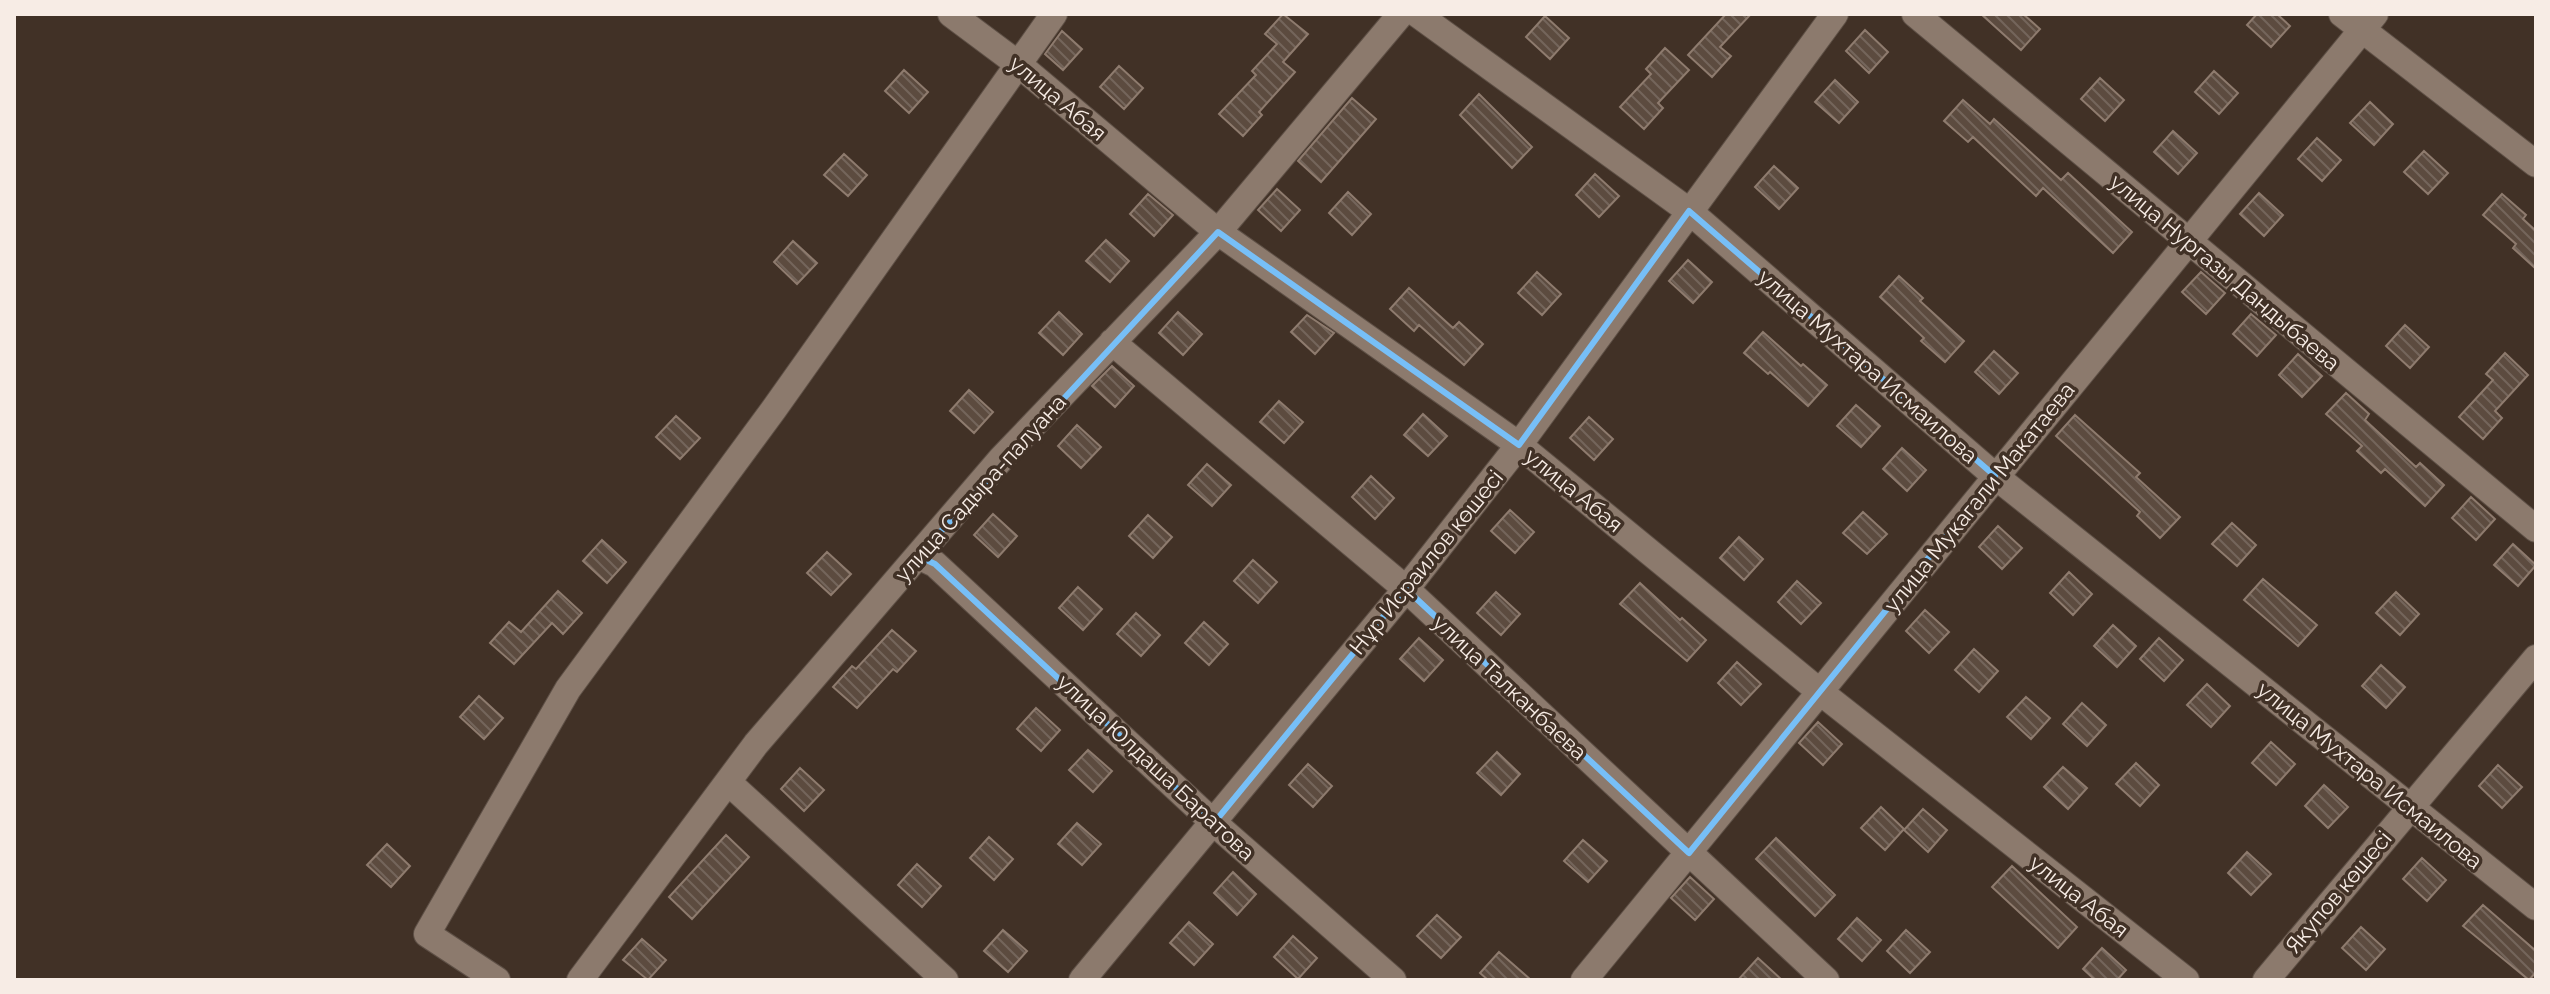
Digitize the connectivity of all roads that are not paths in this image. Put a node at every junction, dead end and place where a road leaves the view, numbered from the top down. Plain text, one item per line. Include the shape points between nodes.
1 (951, 14) edge
2 (1054, 14) edge
3 (1401, 14) edge
4 (1417, 14) edge
5 (1835, 14) edge
6 (1915, 14) edge
7 (2359, 19) edge
8 (1018, 64) junction
9 (2536, 164) edge
10 (1689, 211) junction
11 (1218, 232) junction
12 (2188, 242) junction
13 (1112, 342) junction
14 (1519, 445) junction
15 (1995, 476) junction
16 (2536, 529) edge
17 (918, 556) junction
18 (1406, 589) junction
19 (2536, 658) edge
20 (1819, 691) junction
21 (728, 782) junction
22 (2409, 806) junction
23 (1214, 823) junction
24 (1689, 853) junction
25 (2536, 907) edge
26 (497, 980) edge
27 (580, 980) edge
28 (945, 980) edge
29 (1082, 980) edge
30 (1393, 980) edge
31 (1584, 980) edge
32 (1826, 980) edge
33 (2186, 980) edge
34 (2266, 980) edge

1 - 8 street, улица Абая
2 - 8 street
3 - 11 street, улица Садыра-палуана
4 - 10 street, улица Мухтара Исмаилова
5 - 10 street, Нұр Исраилов көшесі
6 - 12 street, улица Нургазы Дандыбаева
7 - 9 street
7 - 12 street, улица Мукагали Макатаева
8 - 11 street, улица Абая
8 - 26 street via 568,689 427,934
10 - 14 street, Нұр Исраилов көшесі
10 - 15 street, улица Мухтара Исмаилова
11 - 13 street, улица Садыра-палуана
11 - 14 street, улица Абая
12 - 15 street, улица Мукагали Макатаева
12 - 16 street, улица Нургазы Дандыбаева
13 - 17 street, улица Садыра-палуана
13 - 18 street, улица Талканбаева
14 - 18 street, Нұр Исраилов көшесі
14 - 20 street, улица Абая
15 - 20 street, улица Мукагали Макатаева
15 - 22 street, улица Мухтара Исмаилова
17 - 21 street, улица Садыра-палуана
17 - 23 street, улица Юлдаша Баратова via 935,564
18 - 23 street, Нұр Исраилов көшесі
18 - 24 street, улица Талканбаева
19 - 22 street, Якупов көшесі
20 - 24 street, улица Мукагали Макатаева
20 - 33 street, улица Абая
21 - 27 street, улица Садыра-палуана
21 - 28 street
22 - 25 street, улица Мухтара Исмаилова
22 - 34 street, Якупов көшесі
23 - 29 street, Нұр Исраилов көшесі
23 - 30 street, улица Юлдаша Баратова
24 - 31 street, улица Мукагали Макатаева
24 - 32 street, улица Талканбаева

